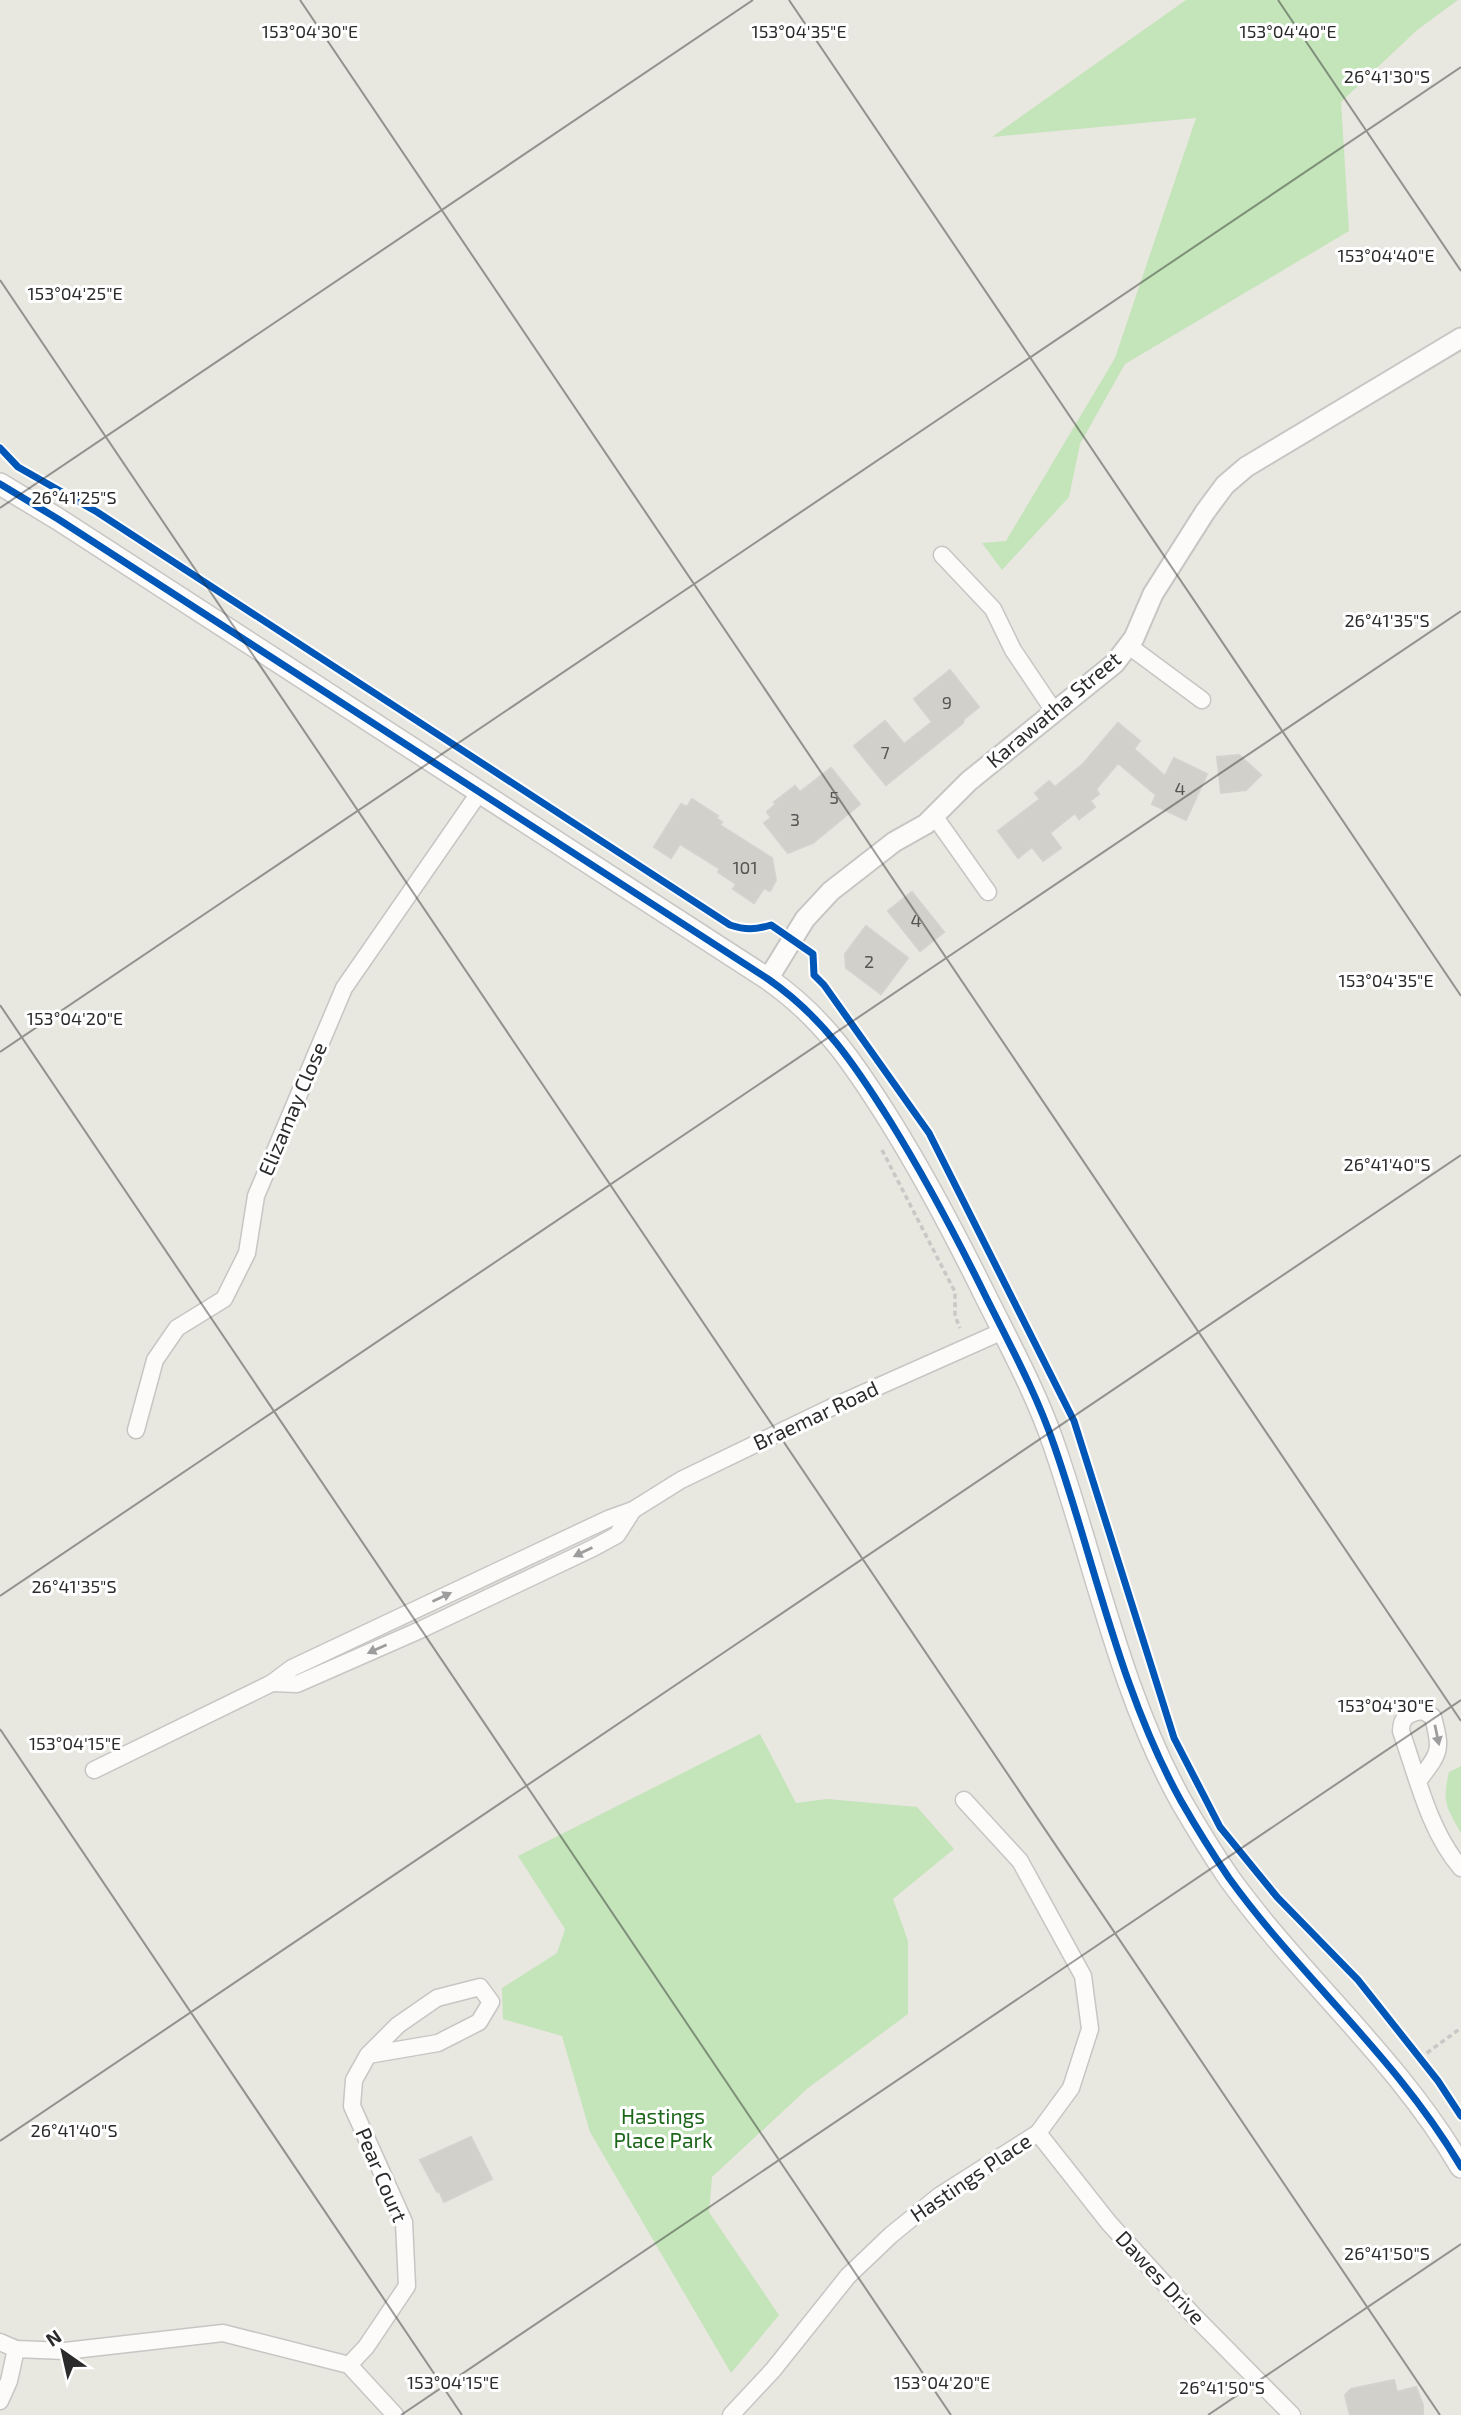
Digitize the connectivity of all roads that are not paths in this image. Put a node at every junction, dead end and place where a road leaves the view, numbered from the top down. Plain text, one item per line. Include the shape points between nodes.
1 (1461, 338) edge
2 (0, 484) edge
3 (942, 555) dead end
4 (1129, 646) junction
5 (1202, 700) dead end
6 (1054, 711) junction
7 (479, 793) junction
8 (935, 817) junction
9 (988, 892) dead end
10 (768, 979) junction
11 (1003, 1331) junction
12 (136, 1430) dead end
13 (94, 1770) dead end
14 (1419, 1780) dead end
15 (964, 1800) dead end
16 (1461, 1868) edge
17 (368, 2055) junction
18 (1038, 2133) junction
19 (1461, 2167) edge
20 (0, 2342) edge
21 (16, 2350) junction
22 (349, 2365) junction
23 (0, 2401) edge
24 (395, 2415) edge
25 (731, 2415) edge
26 (1292, 2415) edge

1 - 4 street, Karawatha Street via 1246,467 1225,485 1153,594
2 - 7 main road
3 - 6 street via 993,609 1013,650
4 - 5 street
4 - 6 street, Karawatha Street via 1104,673
6 - 8 street, Karawatha Street via 963,786
7 - 10 main road
7 - 12 street, Elizamay Close via 344,988 256,1196 247,1253 224,1299 177,1328 155,1360
8 - 9 street
8 - 10 street, Karawatha Street via 831,891 806,919
10 - 11 main road via 821,1022 861,1074 915,1161
11 - 13 street, Braemar Road via 830,1408 681,1480 633,1510 292,1668 272,1683
11 - 19 main road via 1054,1443 1133,1692 1179,1797 1229,1878 1393,2069
14 - 16 street via 1433,1820
15 - 18 street, Hastings Place via 1020,1861 1083,1976 1090,2029 1071,2088
17 - 17 street, Pear Court via 398,2025 438,1998 480,1987 491,2002 479,2022 438,2043
17 - 22 street, Pear Court via 354,2080 352,2106 404,2222 407,2286
18 - 25 street, Hastings Place via 939,2196 891,2235 848,2276
18 - 26 street, Dawes Drive via 1109,2223
20 - 21 street
21 - 22 street via 65,2351 223,2333
21 - 23 street
22 - 24 street

